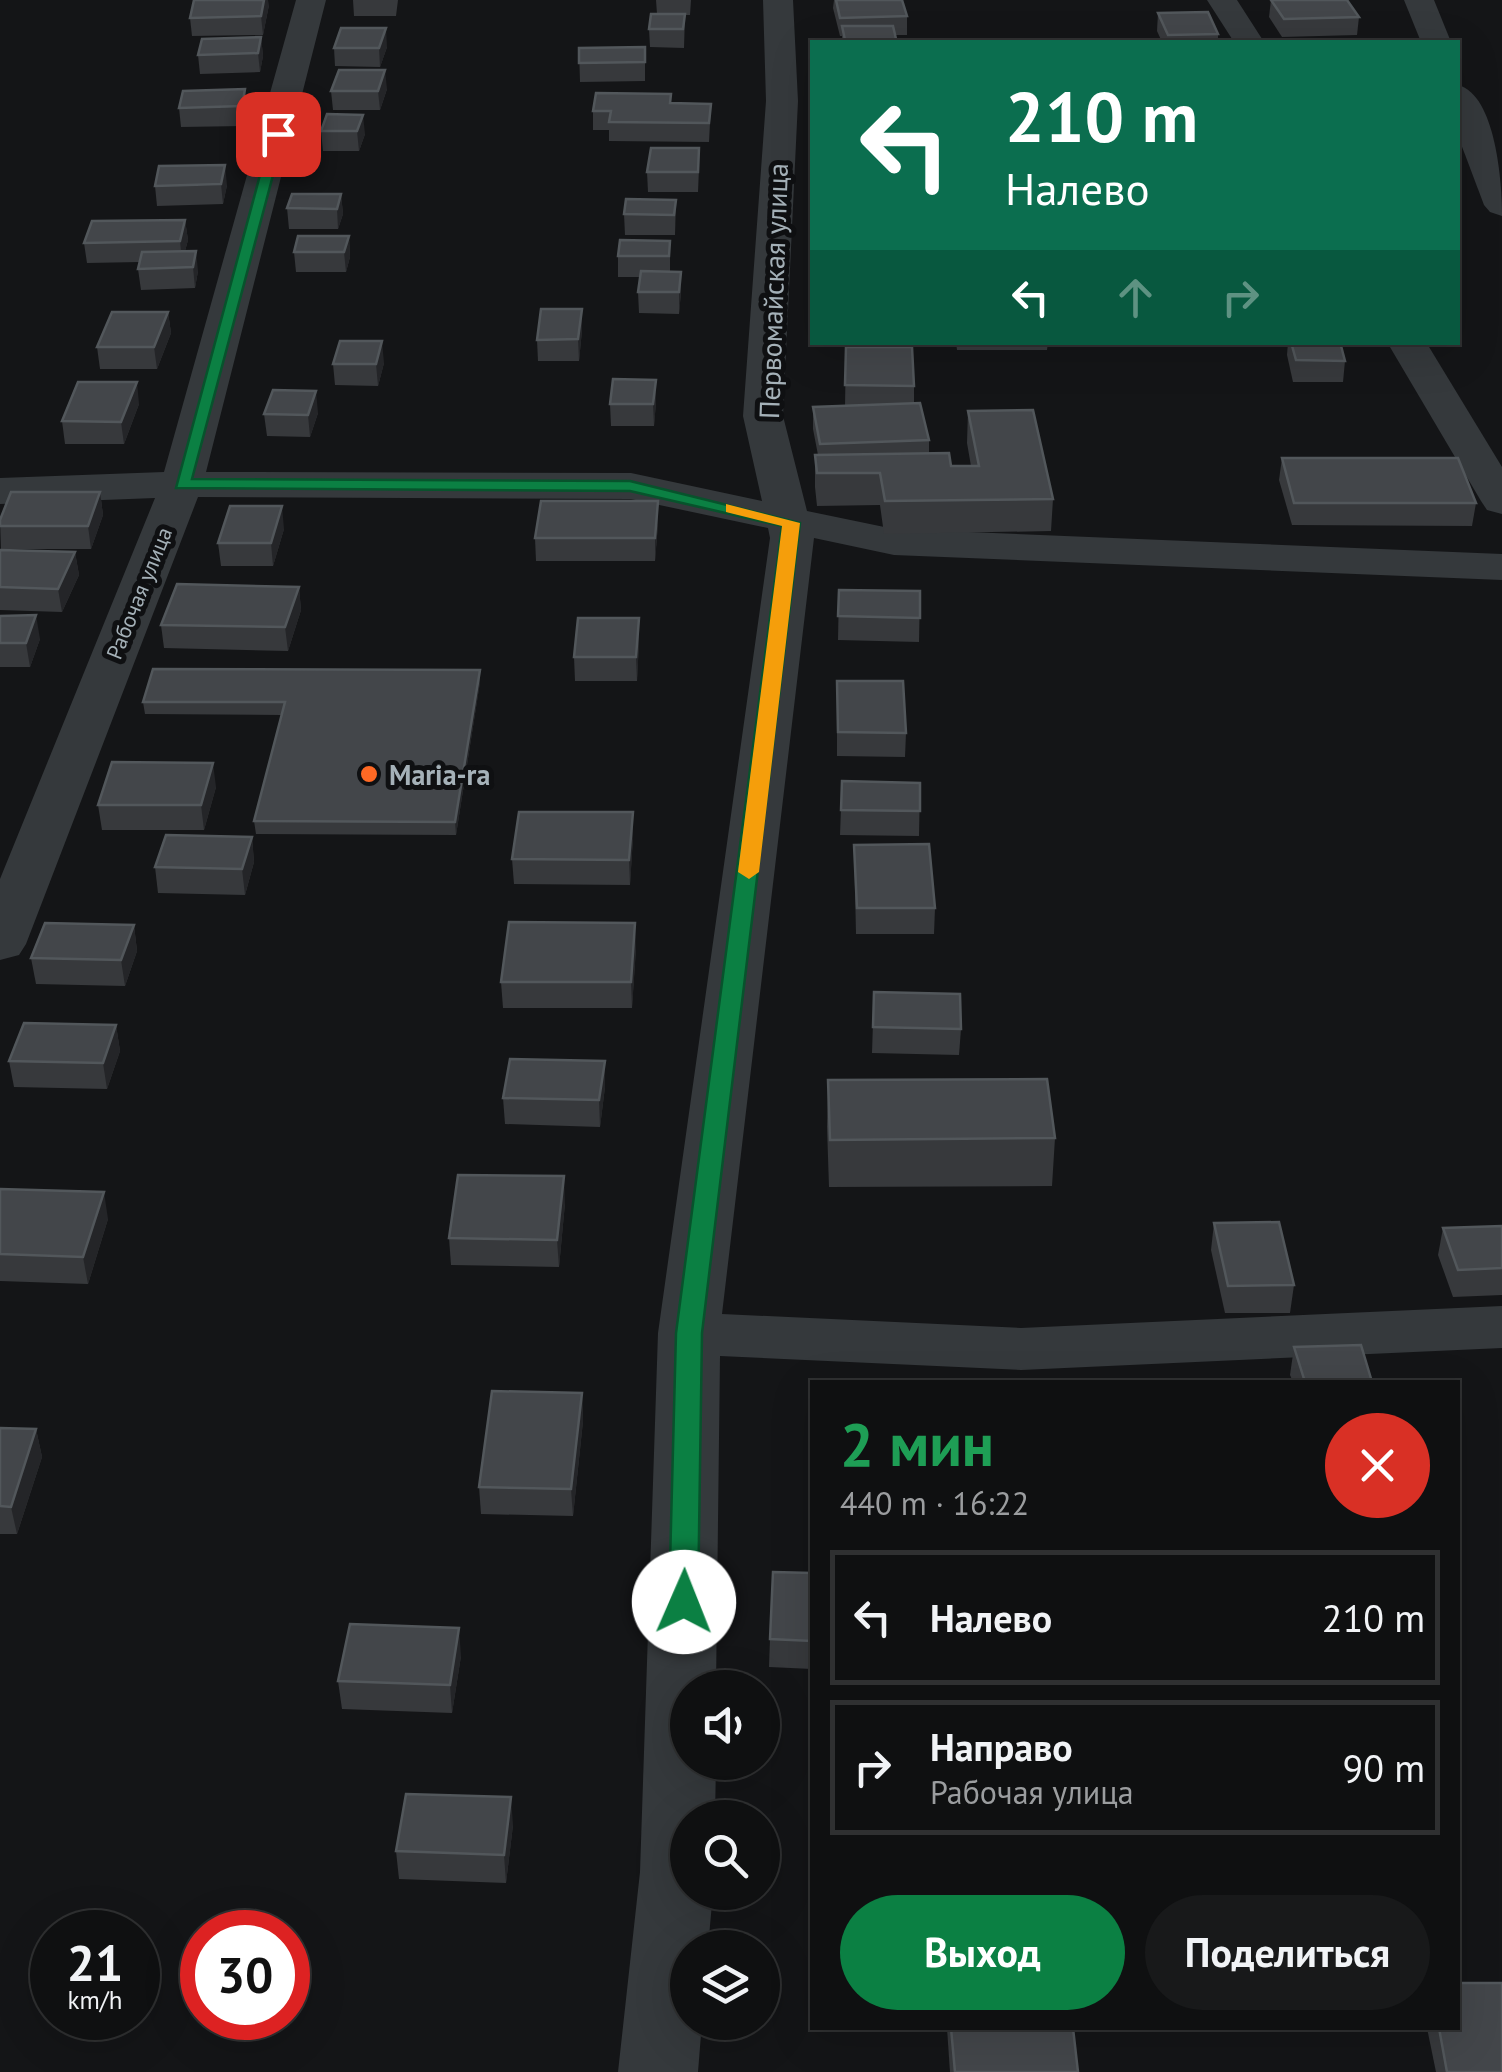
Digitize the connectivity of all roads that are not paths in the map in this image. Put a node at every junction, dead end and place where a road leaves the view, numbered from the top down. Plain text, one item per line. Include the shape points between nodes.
1 (310, 0) edge
2 (778, 0) edge
3 (1222, 0) edge
4 (1419, 0) edge
5 (1248, 40) edge
6 (1435, 40) edge
7 (1460, 100) edge
8 (1502, 205) edge
9 (1408, 345) edge
10 (182, 484) junction
11 (0, 491) edge
12 (1502, 501) edge
13 (791, 523) junction
14 (1502, 567) edge
15 (0, 944) edge
16 (1502, 1327) edge
17 (689, 1333) junction
18 (658, 2072) edge

1 - 10 street, Рабочая улица
2 - 13 street, Первомайская улица via 782,101 763,416
3 - 5 street
4 - 6 street
7 - 8 street
9 - 12 street
10 - 11 street
10 - 13 street via 630,486
10 - 15 street, Рабочая улица
13 - 14 street via 894,542
13 - 17 street, Первомайская улица
16 - 17 street via 1021,1349
17 - 18 street, Первомайская улица via 678,1872

